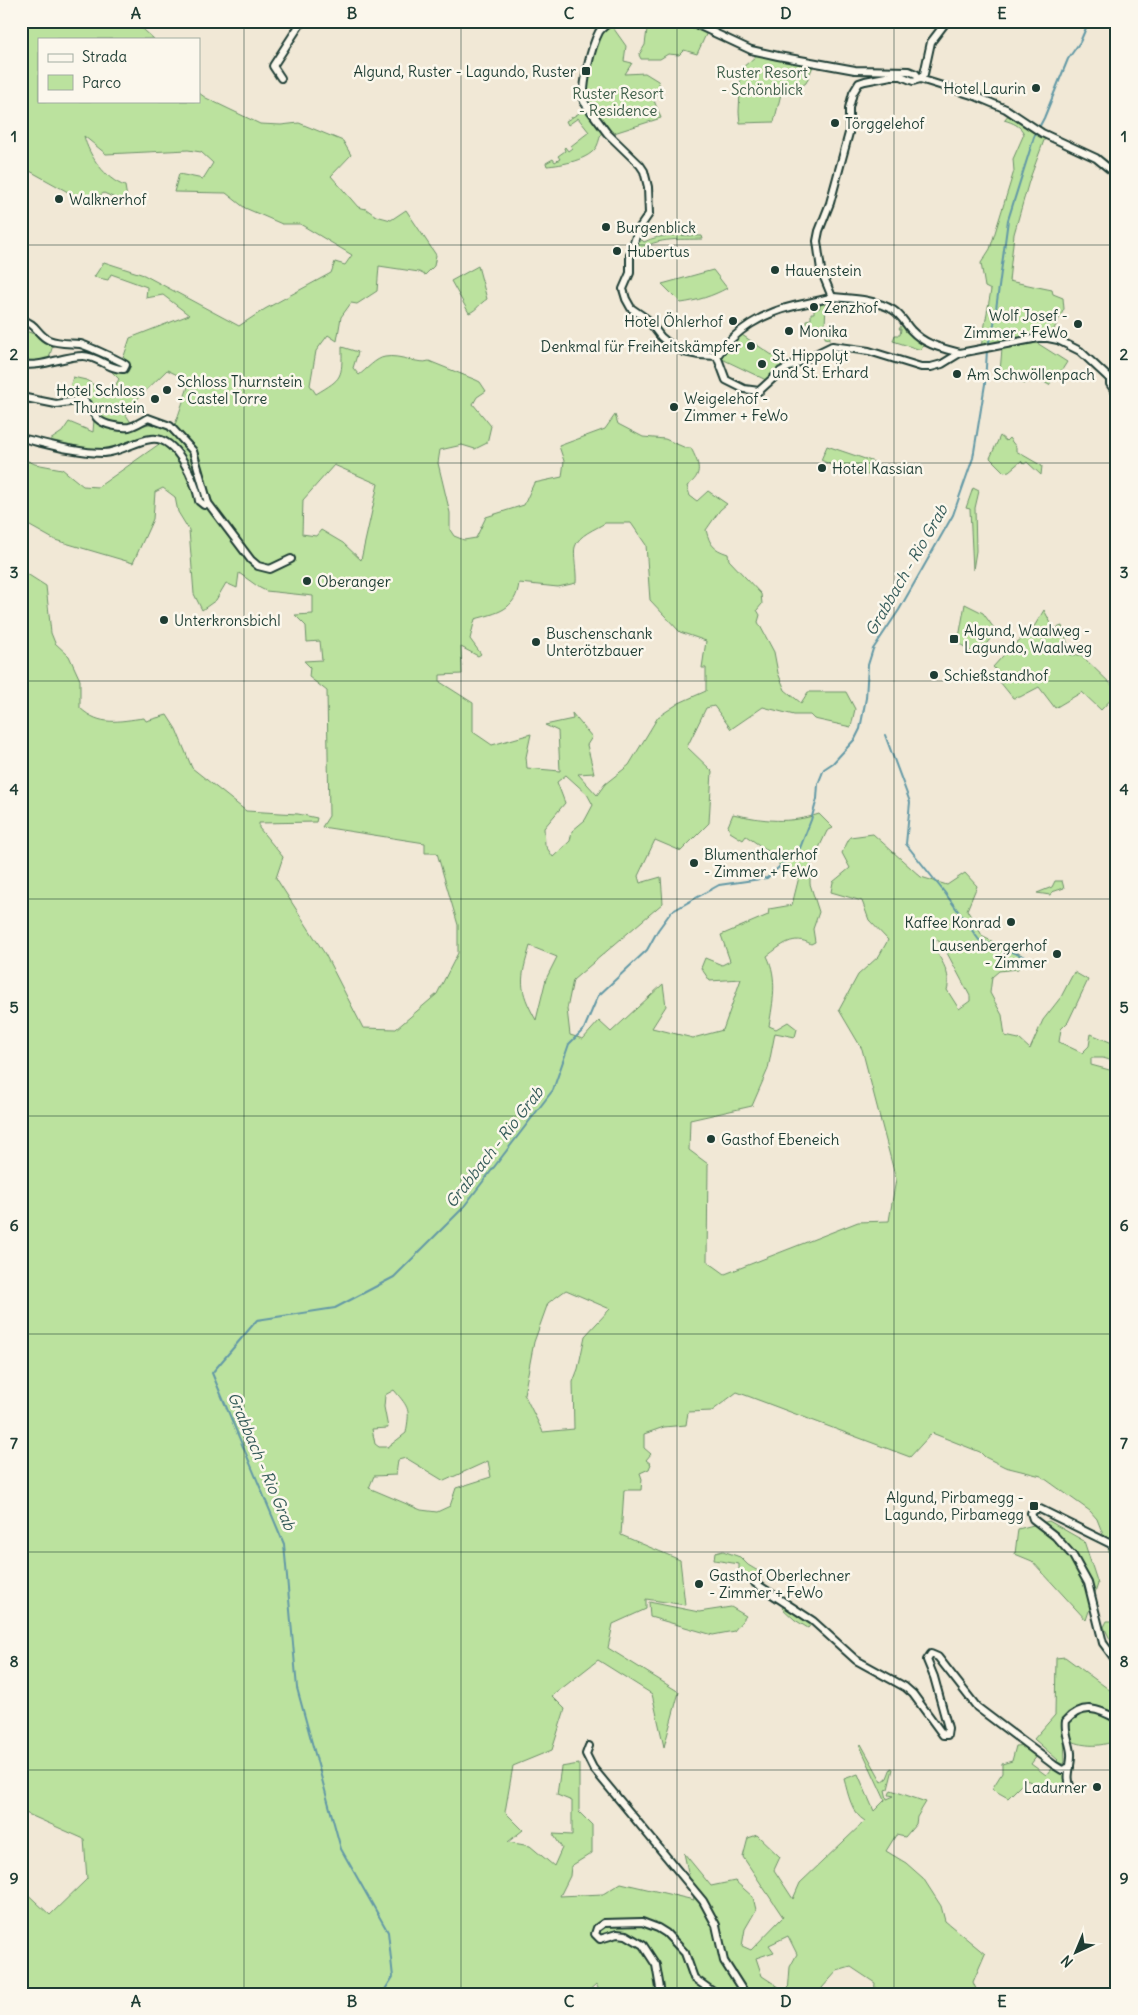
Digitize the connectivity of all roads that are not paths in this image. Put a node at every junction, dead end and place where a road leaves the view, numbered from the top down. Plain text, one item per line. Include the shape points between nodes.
1 (294, 21) edge
2 (610, 21) edge
3 (689, 21) edge
4 (947, 21) edge
5 (281, 78) dead end
6 (920, 79) junction
7 (1117, 175) edge
8 (832, 297) junction
9 (21, 320) edge
10 (960, 353) junction
11 (717, 356) junction
12 (21, 364) edge
13 (1114, 378) edge
14 (1117, 394) edge
15 (21, 397) edge
16 (21, 438) edge
17 (208, 503) junction
18 (291, 559) dead end
19 (1117, 1547) edge
20 (755, 1583) dead end
21 (1117, 1662) edge
22 (1117, 1720) edge
23 (590, 1746) dead end
24 (1070, 1767) junction
25 (1071, 1788) dead end
26 (661, 1994) edge
27 (716, 1994) edge
28 (745, 1994) edge

1 - 5 street via 298,26 273,66
2 - 11 street via 597,38 584,97 597,122 640,165 648,187 649,214 630,255 630,274 624,294 631,308 647,319 672,346
3 - 6 street via 751,50 855,70 909,71
4 - 6 street via 931,42
6 - 7 street via 999,106 1042,133 1096,158
6 - 8 street via 913,81 891,76 865,81 859,83 853,93 849,133 830,203 818,231 821,270
8 - 10 street via 881,304 895,311 925,342
8 - 11 street via 793,306 752,321
9 - 12 street via 30,322 48,340 87,346 121,360 126,367 117,369 84,356
10 - 11 street via 942,364 927,367 869,351 832,346 781,371 759,391 728,382
10 - 13 street via 1038,338 1058,340 1080,351
13 - 14 street via 1110,384
15 - 17 street via 56,404 83,400 100,421 116,426 131,427 148,418 170,426 193,451
16 - 17 street via 104,453 153,438 162,440 182,459 199,501 204,505
17 - 18 street via 258,566 270,569
19 - 21 street via 1040,1509 1031,1513 1033,1519 1056,1536 1074,1556 1088,1583 1103,1643
20 - 24 street via 813,1621 856,1660 905,1687 943,1735 947,1735 948,1728 927,1660 931,1654 938,1657 977,1707 1054,1765 1062,1770
22 - 24 street via 1096,1708 1070,1717 1065,1725
23 - 28 street via 586,1754 588,1761 702,1901 716,1925 724,1961
24 - 25 street
26 - 27 street via 656,1965 643,1944 626,1935 600,1939 595,1934 597,1928 604,1923 649,1923 666,1933 685,1953 694,1978

